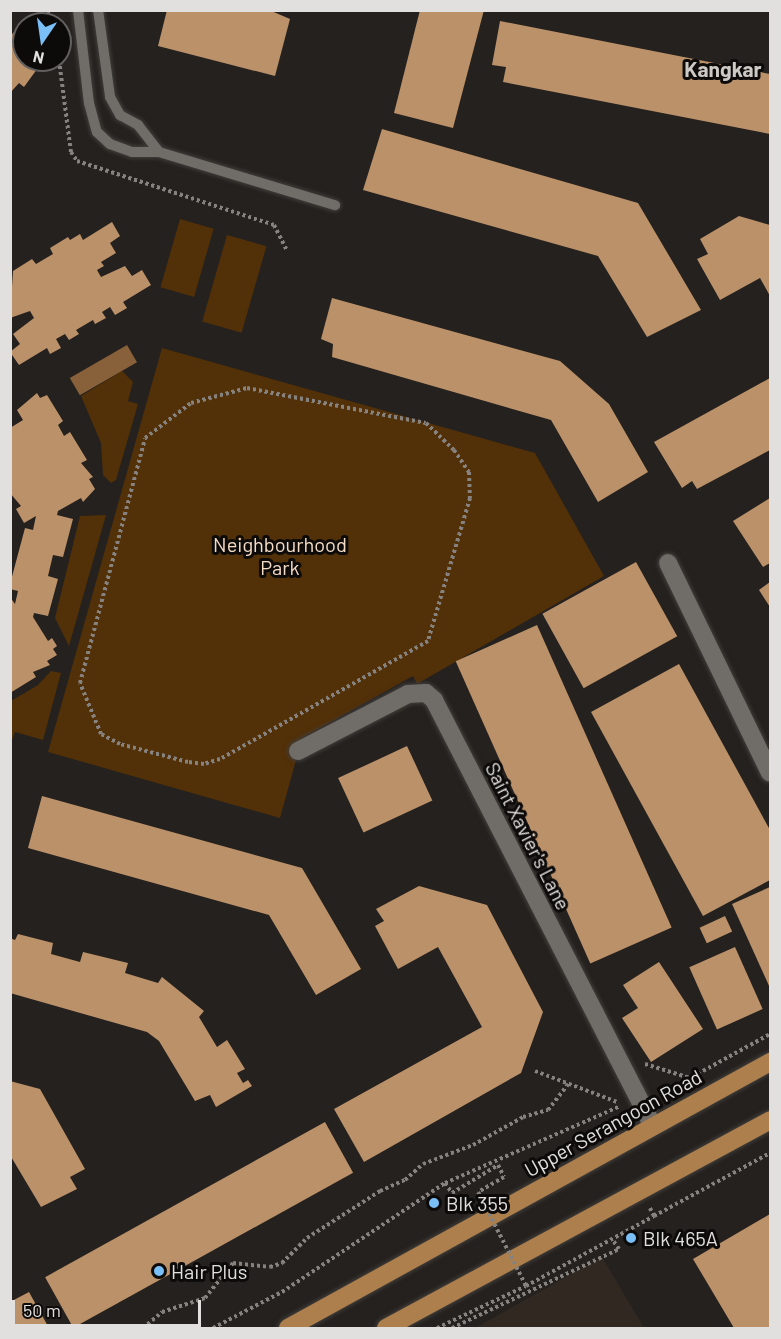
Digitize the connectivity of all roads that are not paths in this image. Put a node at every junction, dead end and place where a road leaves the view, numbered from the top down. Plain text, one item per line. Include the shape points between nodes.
1 (78, 10) edge
2 (98, 10) edge
3 (159, 152) junction
4 (335, 205) dead end
5 (668, 563) dead end
6 (298, 751) dead end
7 (771, 773) edge
8 (771, 1062) edge
9 (771, 1120) edge
10 (653, 1126) junction
11 (288, 1329) edge
12 (386, 1329) edge

1 - 3 lane via 97,132 110,144 132,152
2 - 3 lane via 110,97 120,115 138,125
3 - 4 lane
5 - 7 street
6 - 10 street, Saint Xavier's Lane via 408,694 426,693 434,700
8 - 10 main road, Upper Serangoon Road
9 - 12 main road
10 - 11 main road, Upper Serangoon Road

